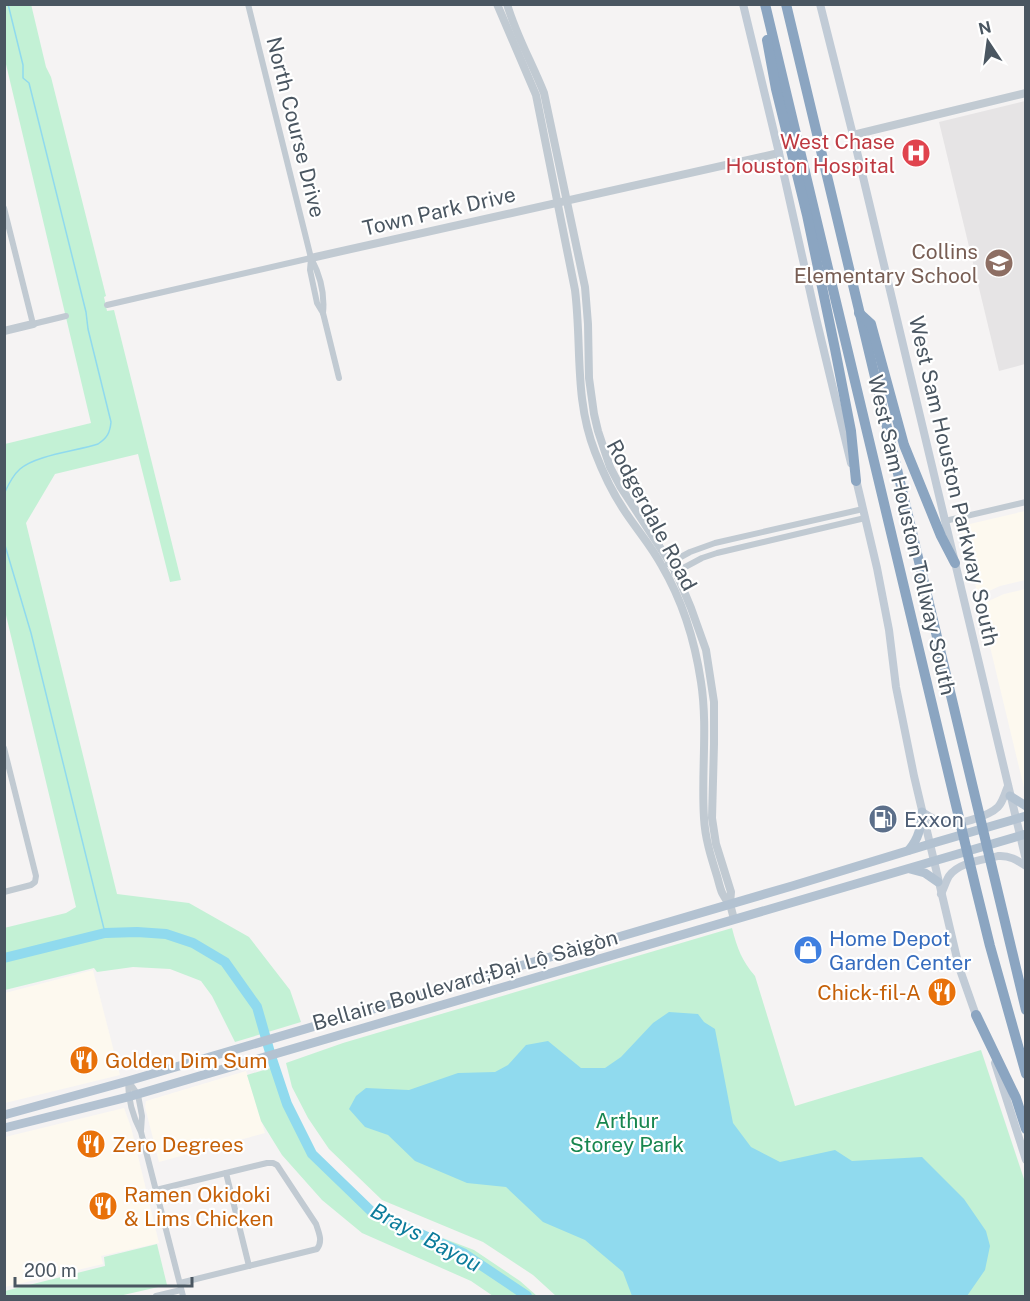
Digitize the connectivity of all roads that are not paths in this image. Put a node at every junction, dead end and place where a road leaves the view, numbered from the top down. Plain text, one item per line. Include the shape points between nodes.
1 (248, 4) edge
2 (496, 4) edge
3 (507, 4) edge
4 (743, 4) edge
5 (763, 4) edge
6 (786, 4) edge
7 (820, 4) edge
8 (1026, 93) edge
9 (853, 135) junction
10 (779, 153) junction
11 (562, 201) junction
12 (4, 208) edge
13 (311, 258) junction
14 (107, 305) dead end
15 (582, 308) junction
16 (859, 312) junction
17 (66, 316) dead end
18 (33, 324) junction
19 (4, 331) edge
20 (339, 378) dead end
21 (594, 414) junction
22 (585, 416) junction
23 (603, 447) junction
24 (594, 449) junction
25 (856, 481) junction
26 (1026, 502) edge
27 (863, 508) junction
28 (865, 518) junction
29 (945, 521) junction
30 (759, 533) junction
31 (761, 543) junction
32 (955, 563) junction
33 (667, 565) junction
34 (672, 574) junction
35 (714, 702) junction
36 (704, 703) junction
37 (4, 748) edge
38 (1008, 786) junction
39 (1010, 796) junction
40 (707, 801) junction
41 (1026, 806) edge
42 (922, 812) junction
43 (1026, 816) edge
44 (1016, 819) junction
45 (1023, 834) edge
46 (930, 844) junction
47 (909, 850) junction
48 (1026, 860) edge
49 (933, 861) junction
50 (1026, 866) edge
51 (908, 868) junction
52 (938, 882) junction
53 (4, 892) edge
54 (941, 894) junction
55 (730, 904) junction
56 (735, 920) junction
57 (482, 976) junction
58 (486, 993) junction
59 (1026, 1010) edge
60 (976, 1015) junction
61 (226, 1052) junction
62 (231, 1068) junction
63 (1026, 1074) edge
64 (128, 1081) junction
65 (138, 1095) junction
66 (128, 1098) junction
67 (4, 1114) edge
68 (4, 1128) edge
69 (1026, 1129) edge
70 (141, 1132) junction
71 (1026, 1160) edge
72 (226, 1173) junction
73 (156, 1190) junction
74 (249, 1266) junction
75 (180, 1283) junction
76 (182, 1293) edge
77 (156, 1296) edge

1 - 13 street, North Course Drive
2 - 11 street, Rodgerdale Road via 536,95
3 - 11 street, Rodgerdale Road via 544,93
4 - 10 main road
5 - 25 highway via 776,89 807,214 851,431
5 - 63 highway, West Sam Houston Tollway South via 975,889
6 - 16 highway, West Sam Houston Tollway South
7 - 9 main road, West Sam Houston Parkway South
8 - 9 street
9 - 29 main road, West Sam Houston Parkway South
10 - 11 street, Town Park Drive
10 - 25 main road
11 - 13 street, Town Park Drive
11 - 15 street, Rodgerdale Road via 585,287
12 - 18 street
13 - 14 street, Town Park Drive
13 - 20 street, North Course Drive via 317,303
15 - 21 street, Rodgerdale Road
15 - 22 street, Rodgerdale Road via 580,385
16 - 32 highway via 871,324 904,445
16 - 59 highway, West Sam Houston Tollway South
17 - 18 street
18 - 19 street
21 - 22 street
21 - 23 street, Rodgerdale Road
22 - 24 street, Rodgerdale Road
23 - 24 street
23 - 33 street, Rodgerdale Road via 620,486
24 - 33 street, Rodgerdale Road via 624,510
25 - 27 main road
26 - 29 street
27 - 28 main road
27 - 30 street
28 - 31 street
28 - 42 main road via 878,568 899,703
29 - 32 main road, West Sam Houston Parkway South
30 - 31 street
30 - 33 street via 706,546
31 - 34 street via 710,555
32 - 38 main road, West Sam Houston Parkway South
33 - 34 street, Rodgerdale Road
34 - 35 street, Rodgerdale Road via 700,632
34 - 36 street, Rodgerdale Road via 699,666
35 - 36 street
35 - 40 street, Rodgerdale Road
36 - 40 street, Rodgerdale Road
37 - 53 street via 36,876 31,885
38 - 39 main road, West Sam Houston Parkway South
38 - 42 main road via 1000,806 982,816 946,824
39 - 41 main road
39 - 44 main road, West Sam Houston Parkway South
40 - 55 street, Rodgerdale Road via 731,892
42 - 46 main road
42 - 47 main road via 920,831
43 - 44 main road, Bellaire Boulevard;Đại Lộ Sàigòn
44 - 45 main road, West Sam Houston Parkway South
44 - 46 main road, Bellaire Boulevard;Đại Lộ Sàigòn
45 - 48 main road, West Sam Houston Parkway South
45 - 49 main road, Bellaire Boulevard;Đại Lộ Sàigòn
46 - 47 main road, Bellaire Boulevard;Đại Lộ Sàigòn
46 - 49 main road
47 - 55 main road, Bellaire Boulevard;Đại Lộ Sàigòn
49 - 51 main road, Bellaire Boulevard;Đại Lộ Sàigòn
49 - 52 main road
50 - 54 main road via 1004,855 965,865 954,870
51 - 52 main road
51 - 56 main road, Bellaire Boulevard;Đại Lộ Sàigòn
52 - 54 main road
54 - 60 main road
55 - 56 street, Rodgerdale Road
55 - 57 main road, Bellaire Boulevard;Đại Lộ Sàigòn
56 - 58 main road, Bellaire Boulevard;Đại Lộ Sàigòn
57 - 58 main road
57 - 61 main road, Bellaire Boulevard;Đại Lộ Sàigòn
58 - 62 main road, Bellaire Boulevard;Đại Lộ Sàigòn
60 - 69 highway via 1016,1098
60 - 71 main road
61 - 62 main road
61 - 64 main road, Bellaire Boulevard;Đại Lộ Sàigòn
62 - 65 main road, Bellaire Boulevard;Đại Lộ Sàigòn
64 - 65 street
64 - 66 street
64 - 67 main road, Bellaire Boulevard;Đại Lộ Sàigòn
65 - 66 main road, Bellaire Boulevard;Đại Lộ Sàigòn
65 - 70 street
66 - 68 main road, Bellaire Boulevard;Đại Lộ Sàigòn
66 - 70 street
70 - 73 street
72 - 73 street
72 - 74 street
72 - 74 street via 273,1163 320,1235 317,1249
73 - 75 street
74 - 75 street
75 - 76 street
76 - 77 street

